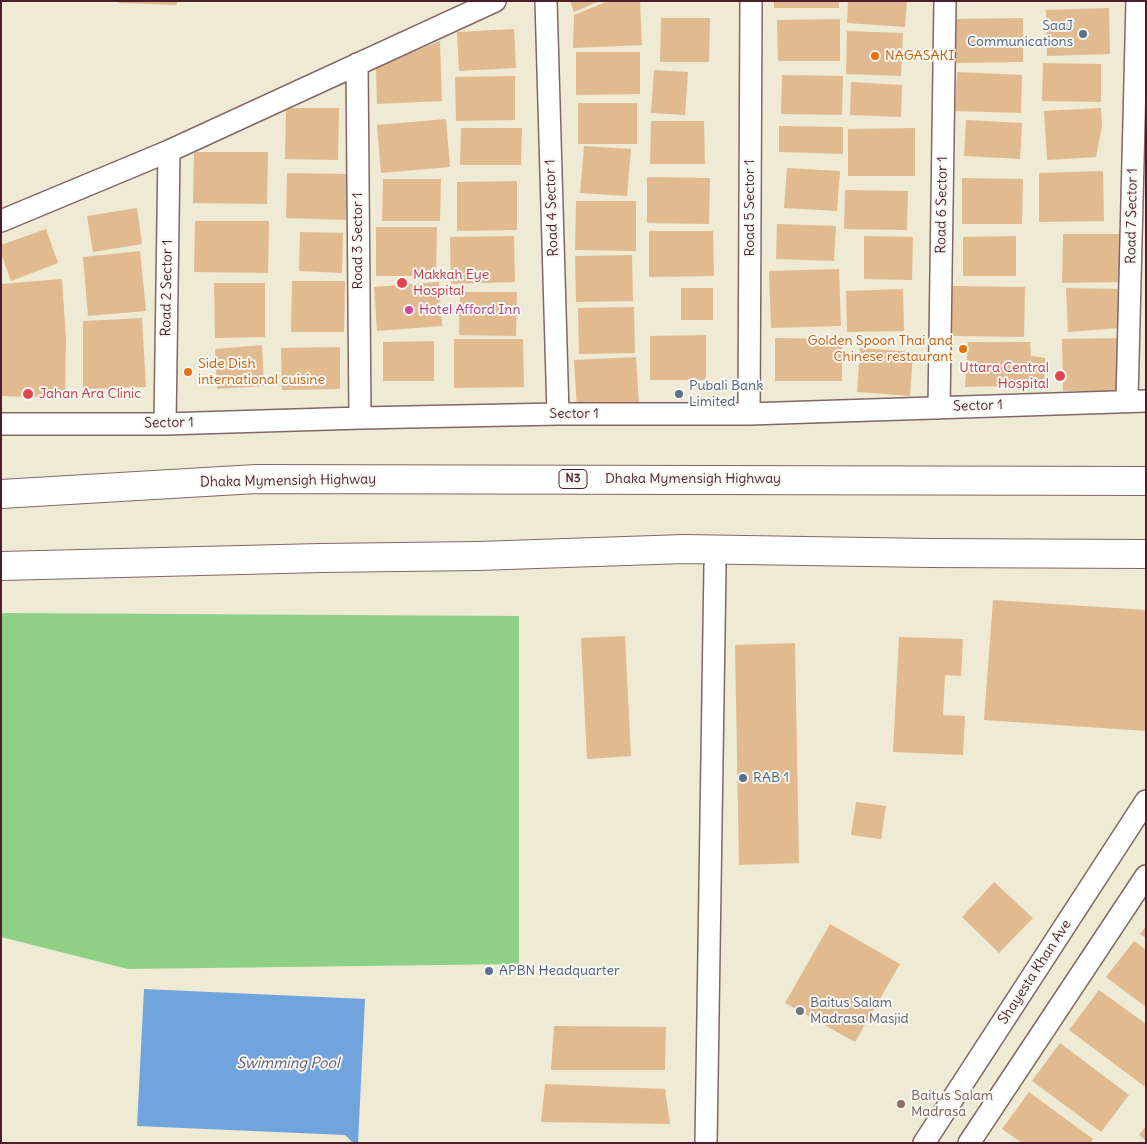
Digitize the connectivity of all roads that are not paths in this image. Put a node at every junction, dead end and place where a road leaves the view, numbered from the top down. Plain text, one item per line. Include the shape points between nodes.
1 (495, 1) edge
2 (546, 1) edge
3 (751, 1) edge
4 (945, 1) edge
5 (1137, 1) edge
6 (357, 64) junction
7 (169, 152) junction
8 (1, 221) edge
9 (1136, 401) edge
10 (939, 408) junction
11 (558, 414) junction
12 (749, 414) junction
13 (360, 418) junction
14 (1, 424) edge
15 (165, 424) junction
16 (1146, 481) edge
17 (1, 494) edge
18 (1146, 554) edge
19 (1, 566) edge
20 (715, 566) dead end
21 (1146, 801) edge
22 (1146, 876) edge
23 (706, 1143) edge
24 (924, 1143) edge
25 (969, 1143) edge

1 - 6 street
2 - 11 street, Road 4 Sector 1
3 - 12 street, Road 5 Sector 1
4 - 10 street, Road 6 Sector 1
5 - 9 street, Road 7 Sector 1
6 - 7 street
6 - 13 street, Road 3 Sector 1
7 - 8 street
7 - 15 street, Road 2 Sector 1
9 - 10 street, Sector 1
10 - 12 street, Sector 1
11 - 12 street, Sector 1
11 - 13 street, Sector 1
13 - 15 street, Sector 1
14 - 15 street, Sector 1
16 - 17 highway, Dhaka Mymensigh Highway / N3 via 256,479
18 - 19 highway via 684,549
20 - 23 street
21 - 24 street, Shayesta Khan Ave
22 - 25 street

